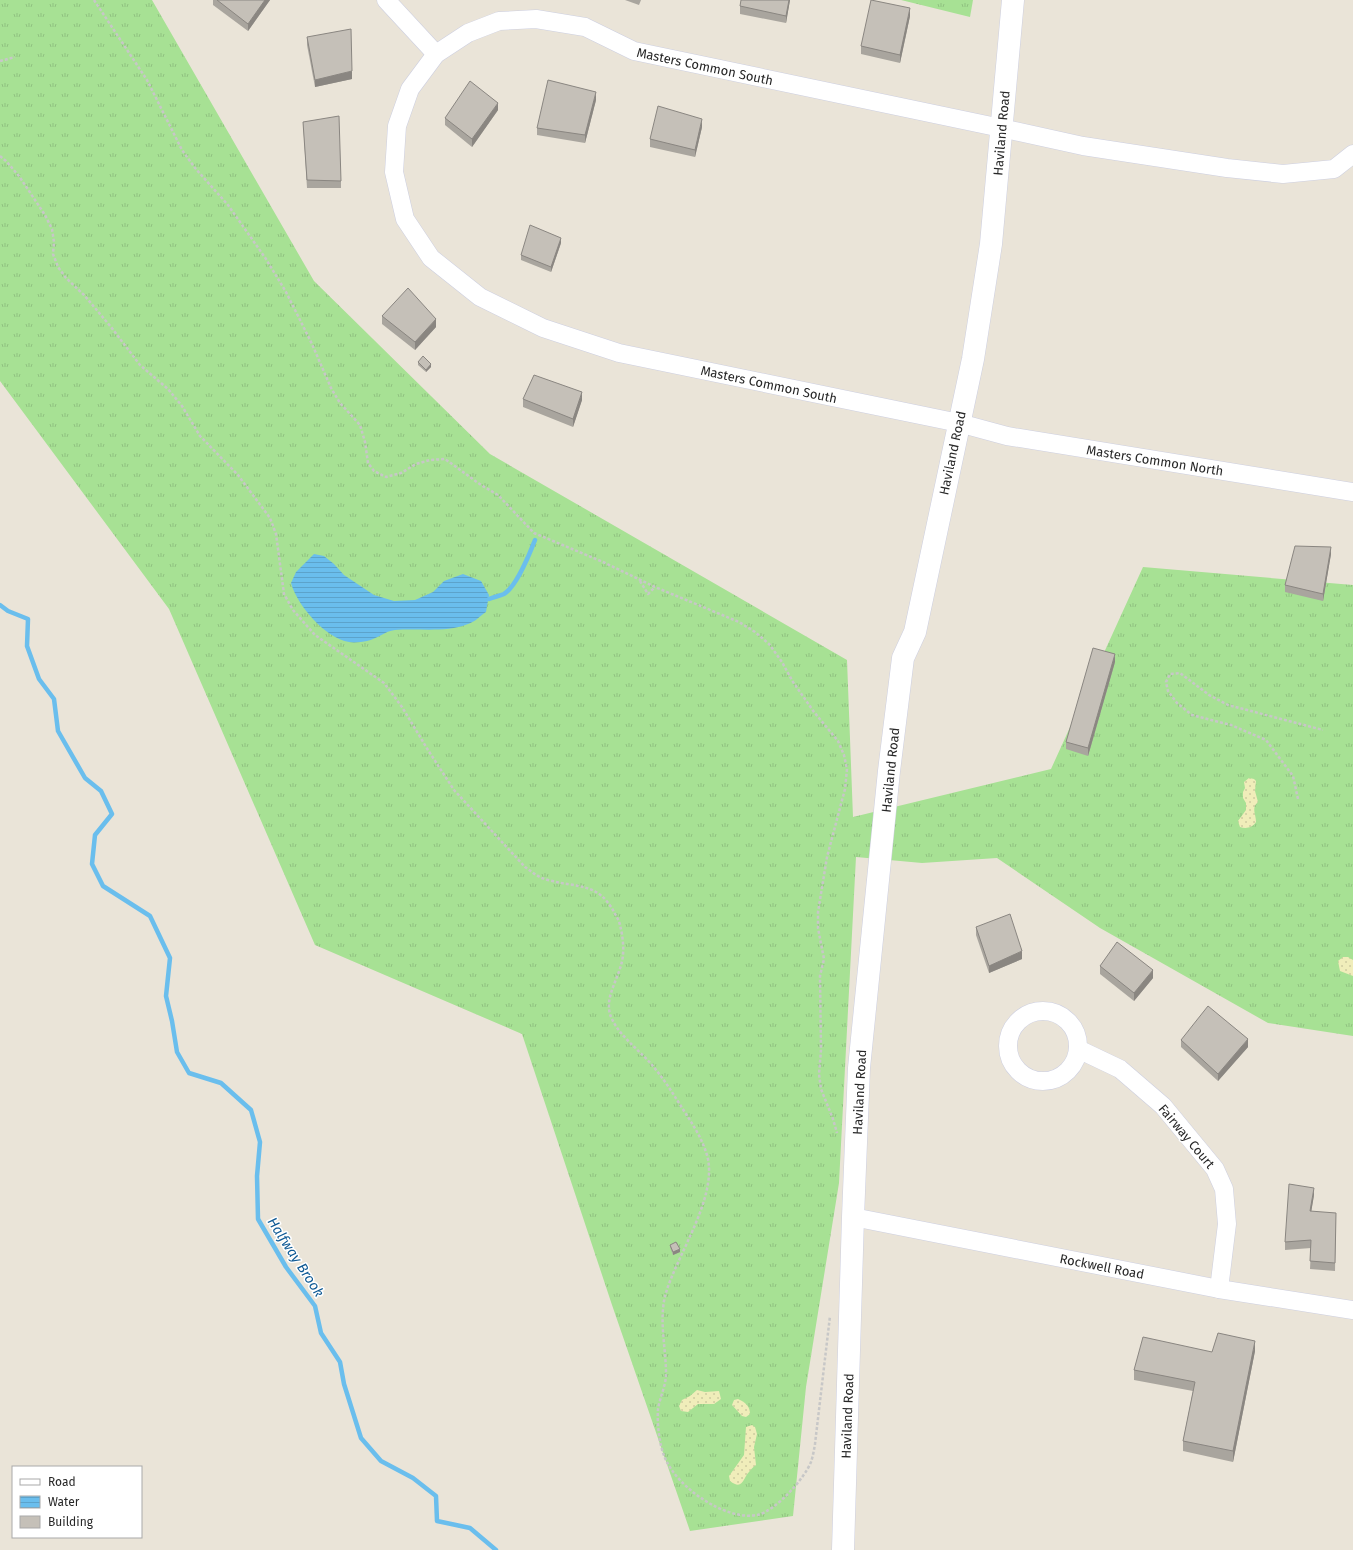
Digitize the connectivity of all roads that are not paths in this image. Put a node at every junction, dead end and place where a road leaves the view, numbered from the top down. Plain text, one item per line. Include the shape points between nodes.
1 (386, 0) edge
2 (1013, 0) edge
3 (436, 54) junction
4 (1001, 128) junction
5 (1353, 154) edge
6 (959, 423) junction
7 (1353, 492) edge
8 (1078, 1049) dead end
9 (853, 1217) junction
10 (1219, 1289) junction
11 (1353, 1310) edge
12 (843, 1550) edge

1 - 3 street
2 - 4 street, Haviland Road
3 - 4 street, Masters Common South via 468,32 499,20 536,19 586,27 634,51
3 - 6 street, Masters Common South via 410,89 397,126 394,172 405,219 431,258 480,297 543,328 619,353
4 - 5 street via 1084,146 1283,174 1334,169
4 - 6 street, Haviland Road via 991,244 973,359
6 - 7 street, Masters Common North via 1007,436
6 - 9 street, Haviland Road via 915,632 903,658 859,1068
8 - 10 street, Fairway Court via 1120,1069 1163,1106 1215,1169 1224,1189 1227,1224
9 - 10 street, Rockwell Road
9 - 12 street, Haviland Road
10 - 11 street, Rockwell Road

